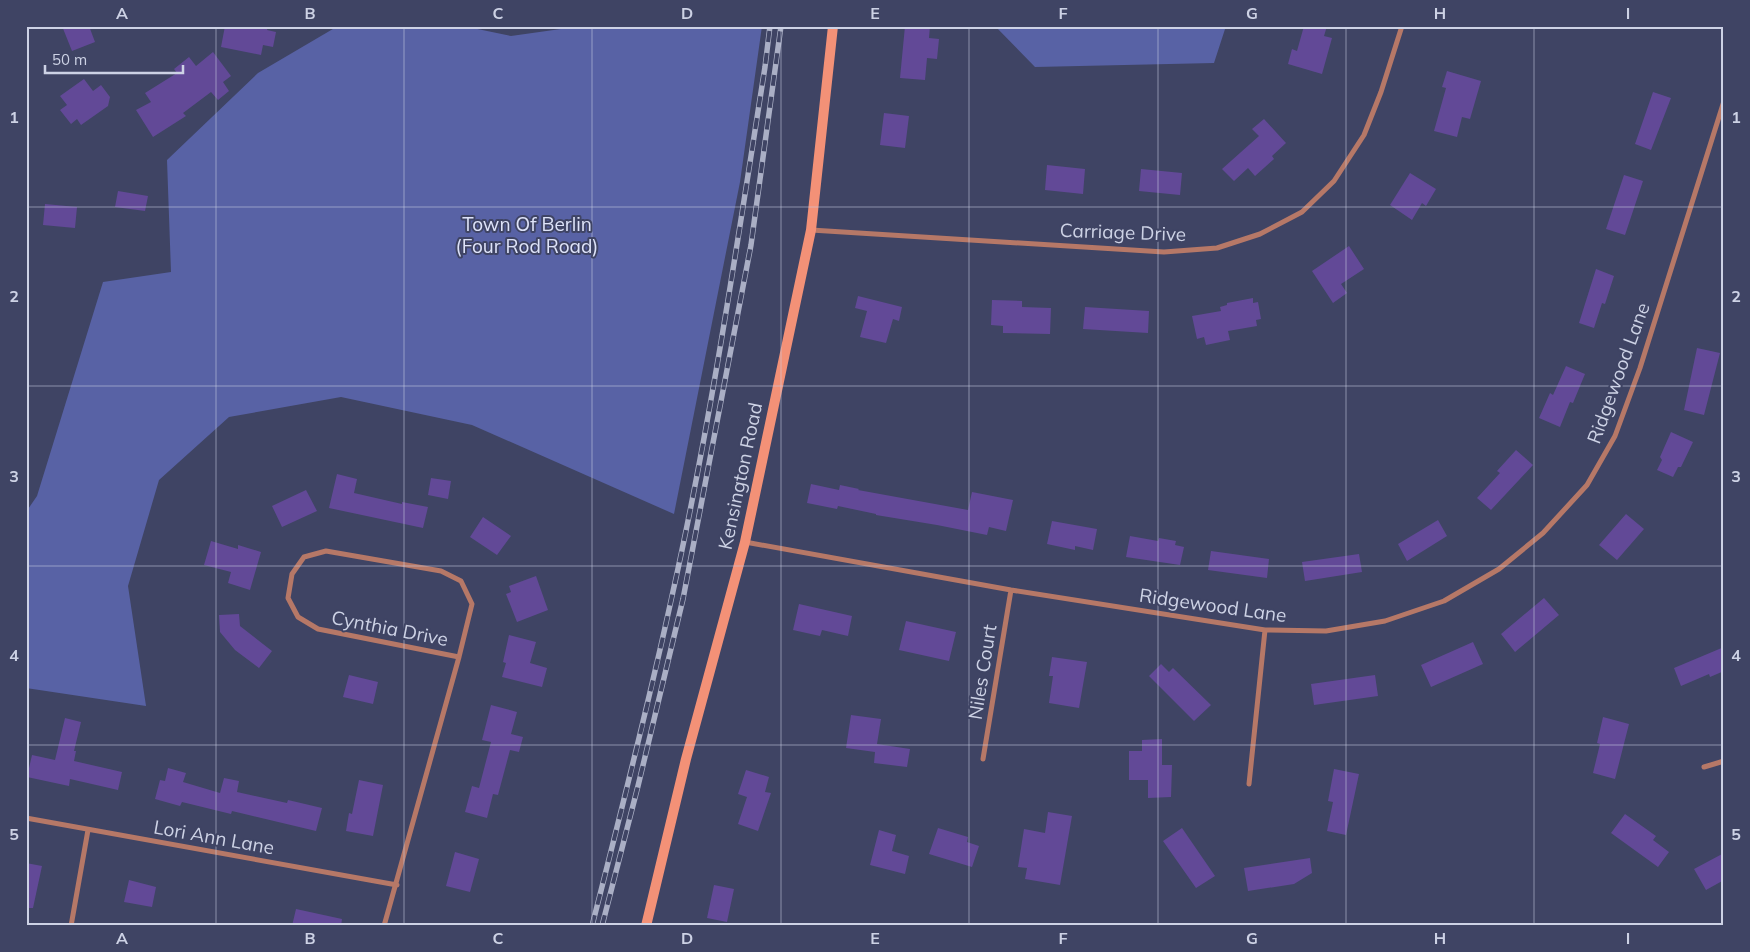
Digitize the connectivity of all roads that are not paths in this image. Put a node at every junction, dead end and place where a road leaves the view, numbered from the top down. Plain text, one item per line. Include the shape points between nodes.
1 (162, 26) edge
2 (169, 26) edge
3 (833, 26) edge
4 (1402, 26) edge
5 (1724, 101) edge
6 (811, 230) junction
7 (745, 542) junction
8 (1011, 590) junction
9 (1264, 630) junction
10 (459, 657) junction
11 (983, 759) dead end
12 (1724, 761) edge
13 (1704, 767) dead end
14 (1249, 784) dead end
15 (26, 818) edge
16 (88, 830) junction
17 (397, 885) junction
18 (71, 926) edge
19 (384, 926) edge
20 (646, 926) edge

1 - 2 street
3 - 6 street, Kensington Road
4 - 6 street, Carriage Drive via 1364,135 1334,181 1302,212 1260,234 1217,248 1164,252
5 - 9 street, Ridgewood Lane via 1640,368 1615,436 1586,485 1543,533 1499,569 1444,601 1385,621 1326,631
6 - 7 street, Kensington Road
7 - 8 street, Ridgewood Lane
7 - 20 street, Kensington Road via 686,759
8 - 9 street, Ridgewood Lane
8 - 11 street, Niles Court
9 - 14 street
10 - 10 street, Cynthia Drive via 472,604 461,581 440,570 326,551 304,557 292,574 288,598 298,616 318,629
10 - 17 street, Cynthia Drive
12 - 13 street
15 - 16 street, Lori Ann Lane
16 - 17 street, Lori Ann Lane
16 - 18 street
17 - 19 street, Cynthia Drive

